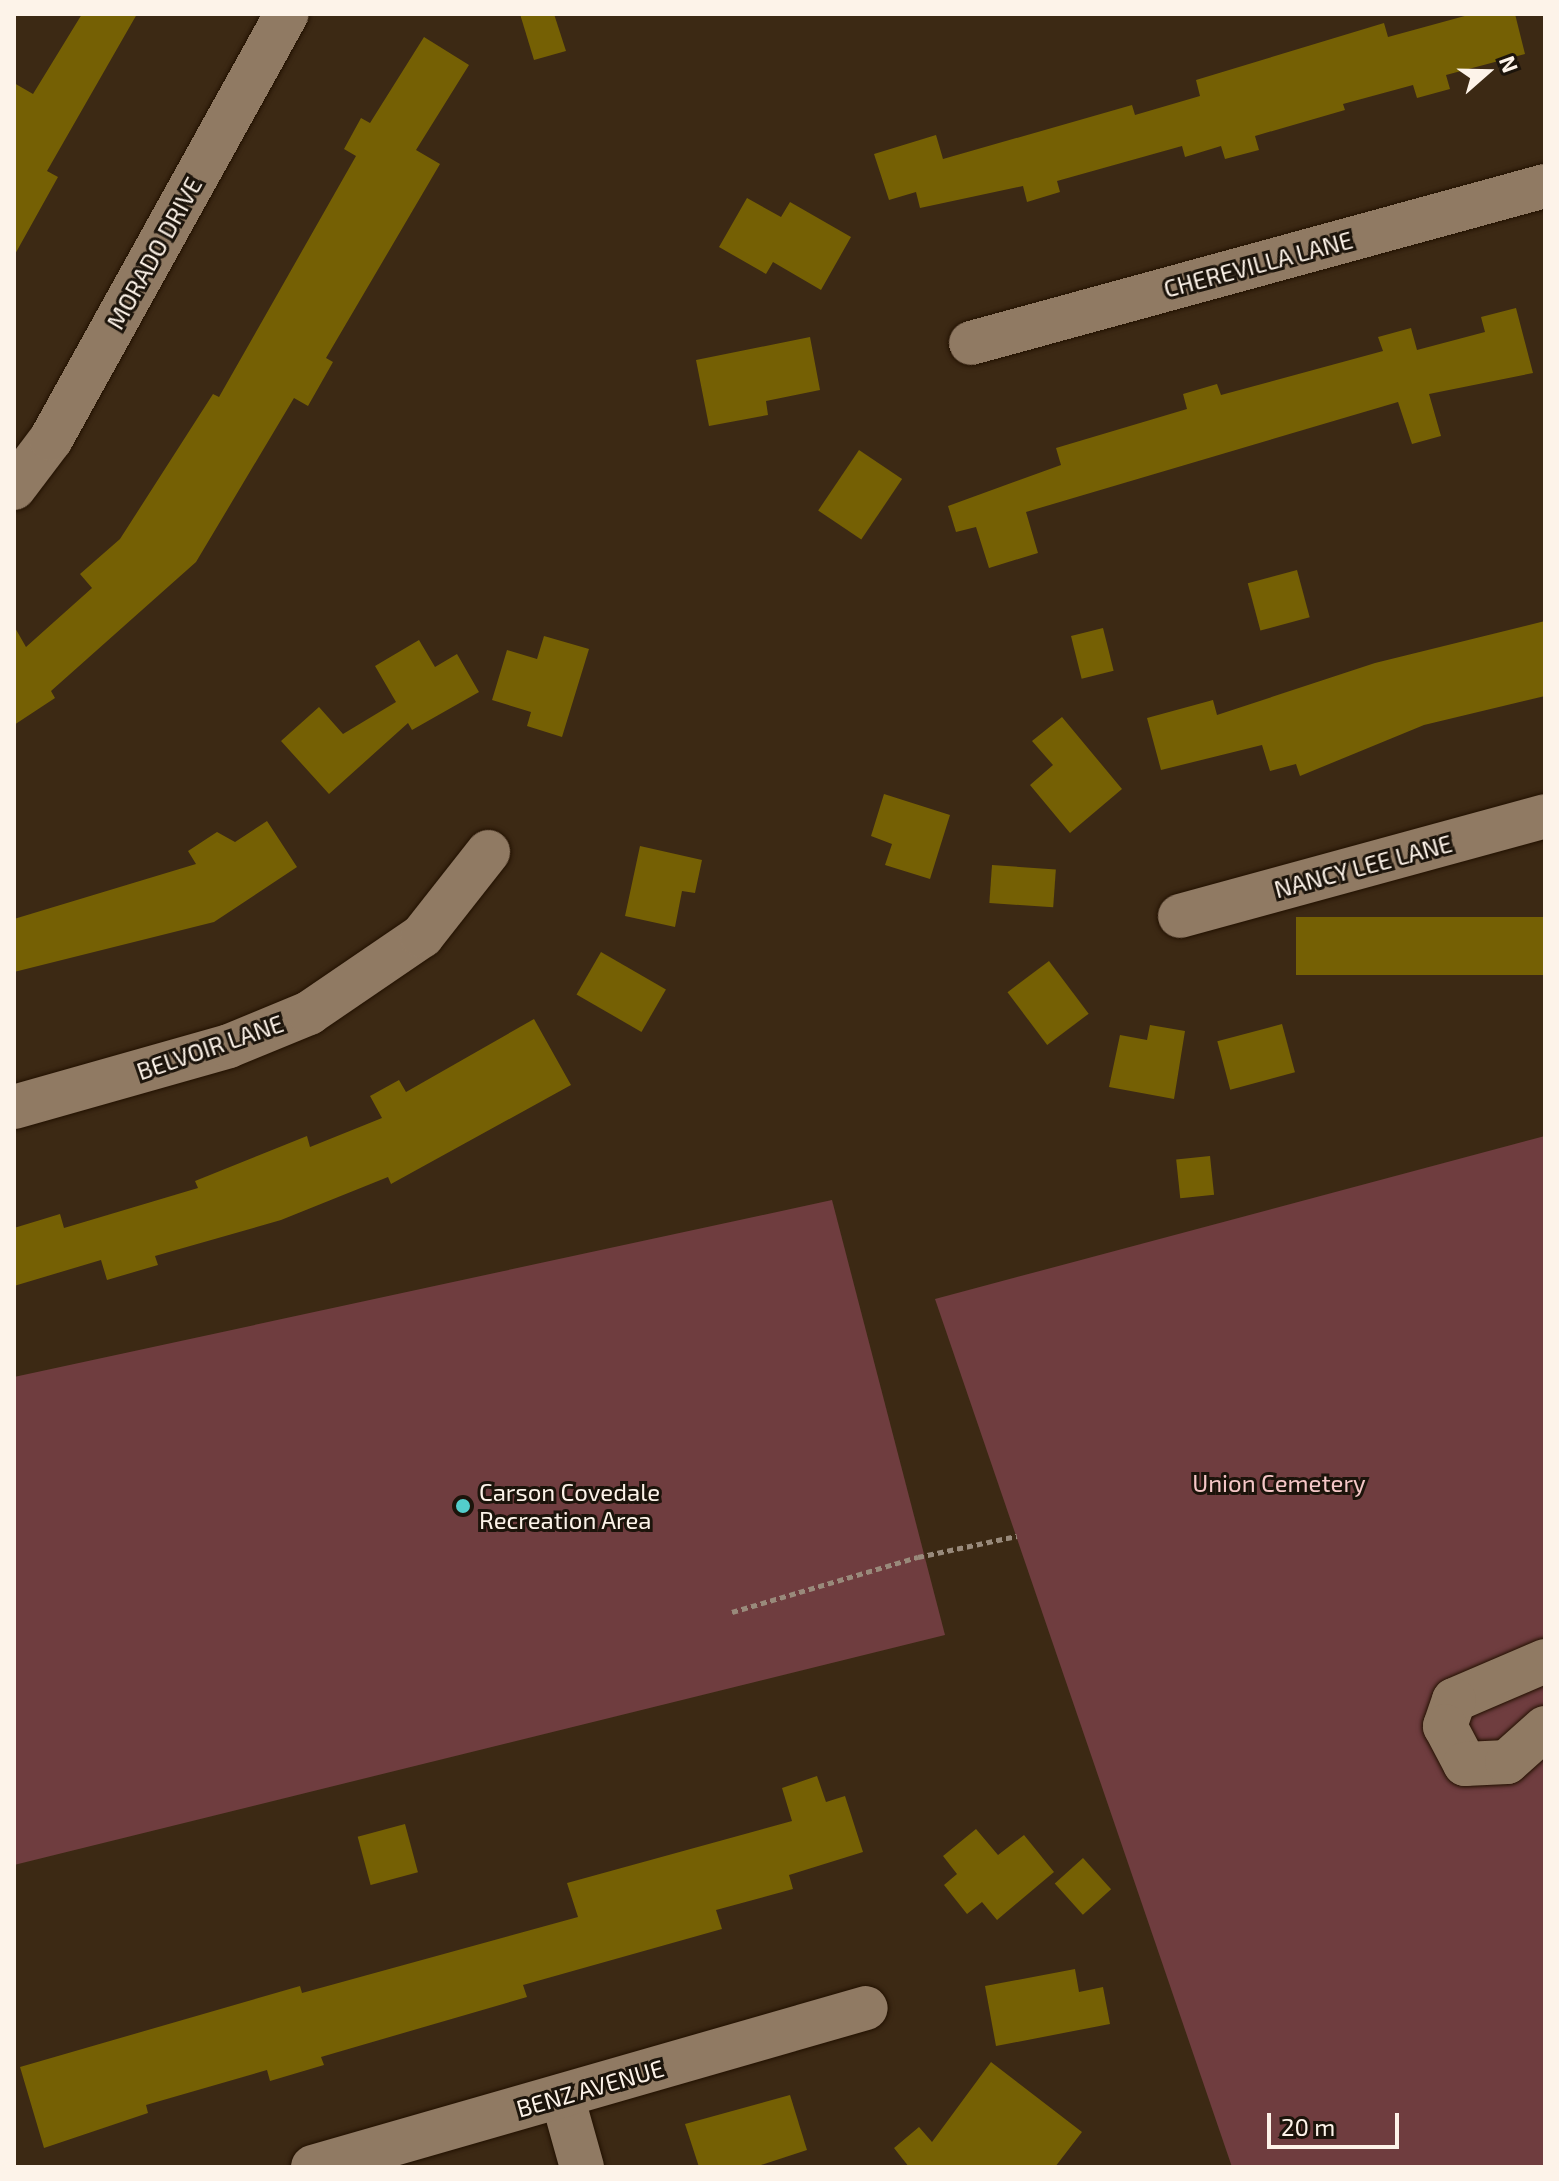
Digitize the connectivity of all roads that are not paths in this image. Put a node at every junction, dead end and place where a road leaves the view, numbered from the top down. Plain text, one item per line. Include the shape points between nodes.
1 (287, 14) edge
2 (1545, 186) edge
3 (971, 343) dead end
4 (14, 488) edge
5 (1545, 816) edge
6 (488, 852) dead end
7 (1180, 916) dead end
8 (14, 1107) edge
9 (1545, 1661) edge
10 (1545, 1728) edge
11 (866, 2008) dead end
12 (562, 2096) junction
13 (313, 2167) edge
14 (582, 2167) edge

1 - 4 street, MORADO DRIVE via 51,439
2 - 3 street, CHEREVILLA LANE
5 - 7 street, NANCY LEE LANE
6 - 8 street, BELVOIR LANE via 422,936 309,1013 229,1046
9 - 10 street via 1454,1700 1445,1726 1465,1764 1507,1762
11 - 12 street, BENZ AVENUE
12 - 13 street, BENZ AVENUE
12 - 14 street

